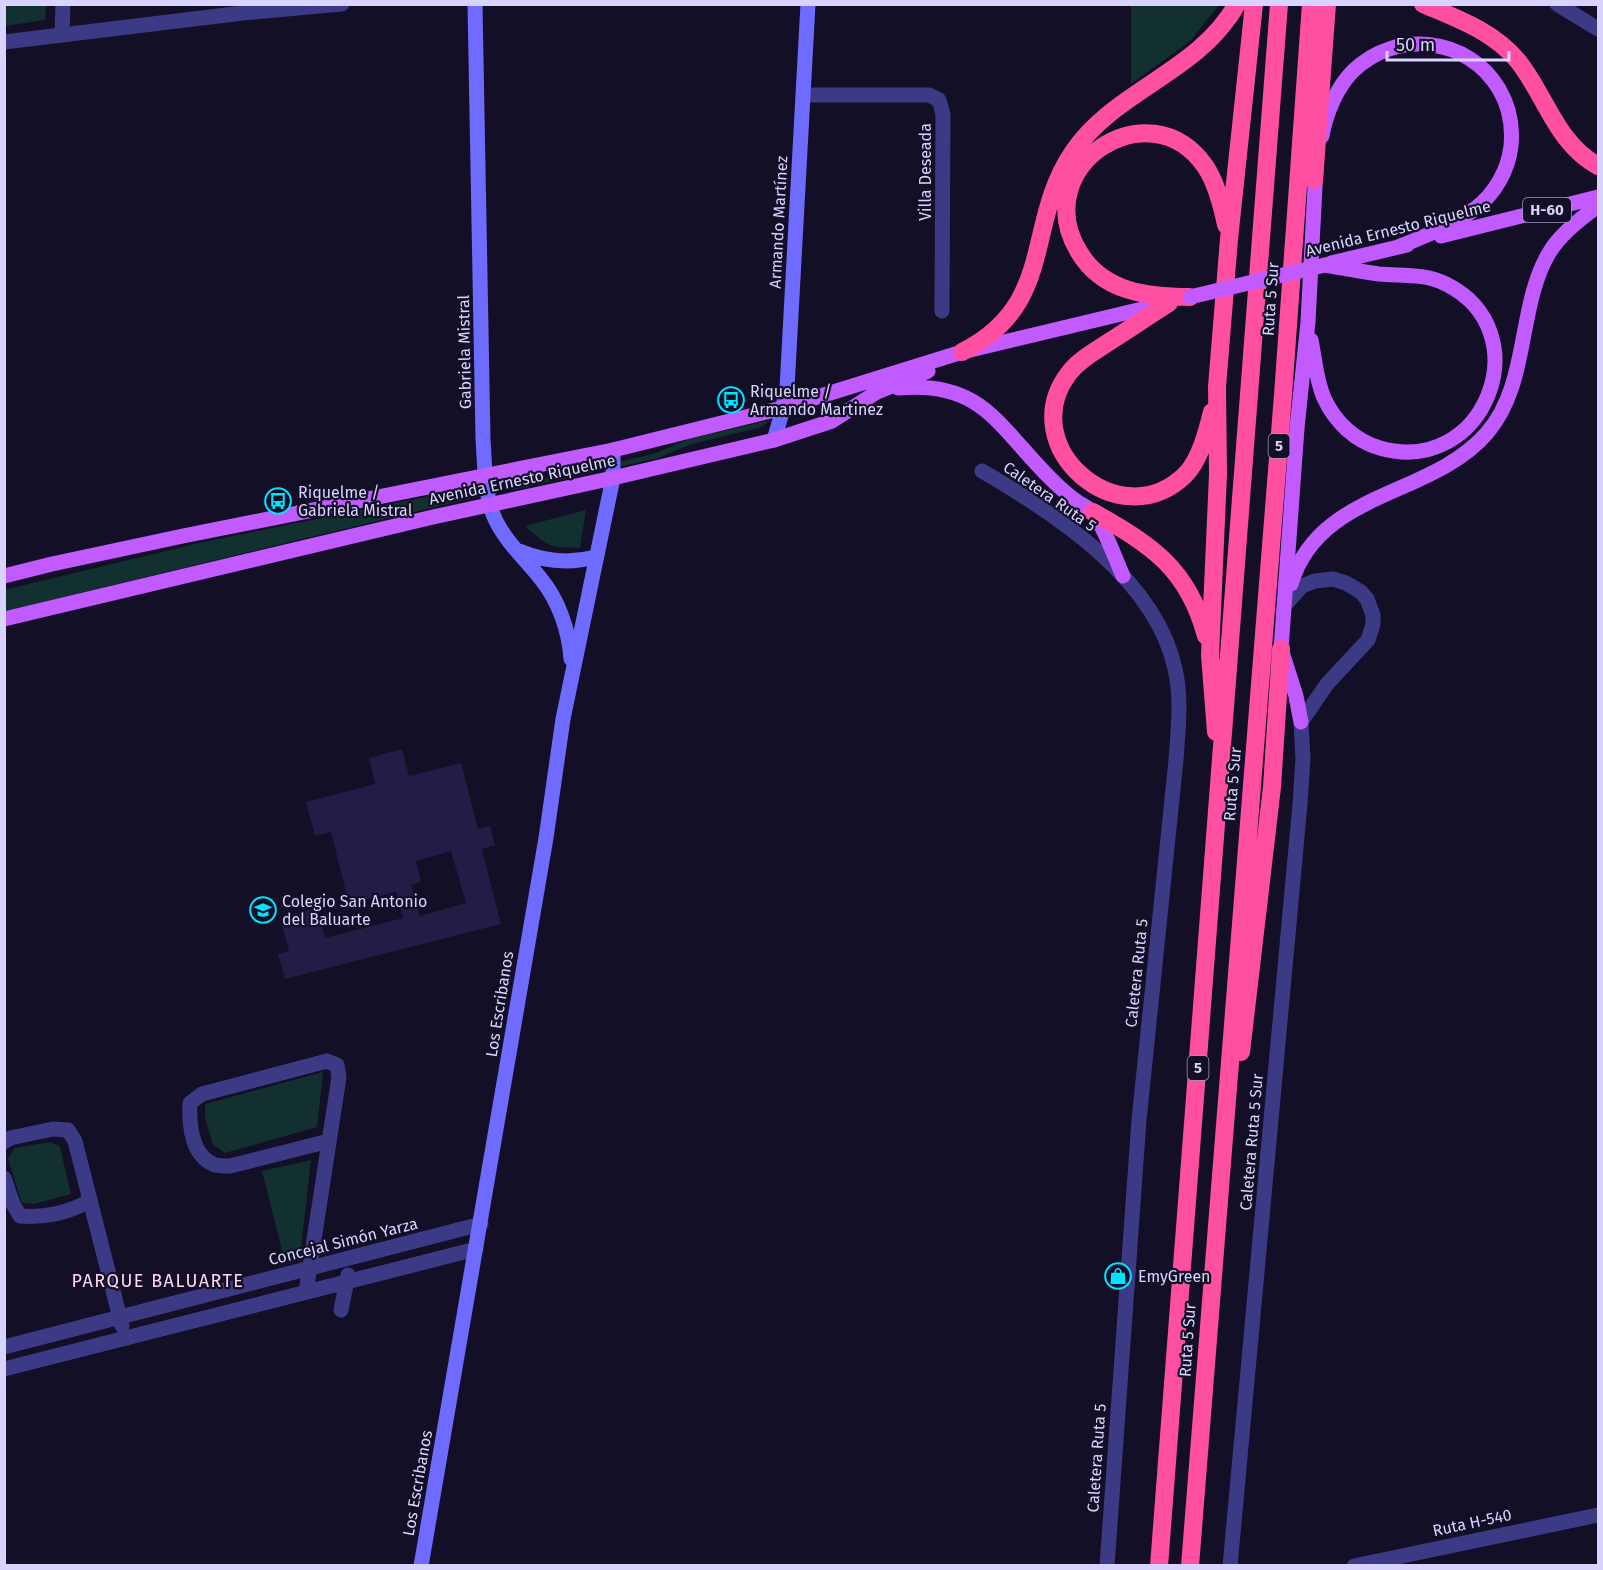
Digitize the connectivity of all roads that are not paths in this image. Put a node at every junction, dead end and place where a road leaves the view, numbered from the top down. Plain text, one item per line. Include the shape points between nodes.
1 (63, 4) edge
2 (342, 4) edge
3 (475, 4) edge
4 (808, 4) edge
5 (1237, 4) edge
6 (1254, 4) edge
7 (1280, 4) edge
8 (1311, 4) edge
9 (1327, 4) edge
10 (1423, 4) edge
11 (1557, 4) edge
12 (1599, 29) edge
13 (62, 34) junction
14 (4, 42) edge
15 (803, 95) junction
16 (1599, 166) edge
17 (1314, 180) junction
18 (1599, 197) edge
19 (1599, 206) edge
20 (1229, 239) junction
21 (1398, 247) junction
22 (1325, 265) junction
23 (1190, 297) junction
24 (1169, 303) junction
25 (942, 311) dead end
26 (1308, 322) junction
27 (962, 352) junction
28 (1217, 387) junction
29 (877, 392) junction
30 (782, 408) junction
31 (774, 440) junction
32 (613, 450) junction
33 (982, 471) dead end
34 (486, 475) junction
35 (613, 478) junction
36 (490, 505) junction
37 (1093, 512) junction
38 (516, 550) junction
39 (596, 557) junction
40 (4, 576) edge
41 (1123, 576) junction
42 (1285, 604) junction
43 (4, 619) edge
44 (1281, 649) junction
45 (1210, 655) junction
46 (573, 674) junction
47 (1301, 722) junction
48 (1221, 775) junction
49 (329, 1141) junction
50 (4, 1142) edge
51 (4, 1178) edge
52 (90, 1200) junction
53 (1217, 1211) junction
54 (481, 1224) junction
55 (476, 1249) junction
56 (351, 1258) junction
57 (310, 1269) junction
58 (346, 1282) junction
59 (306, 1292) junction
60 (341, 1310) dead end
61 (120, 1317) junction
62 (125, 1338) junction
63 (4, 1347) edge
64 (4, 1369) edge
65 (1599, 1515) edge
66 (421, 1566) edge
67 (1107, 1566) edge
68 (1159, 1566) edge
69 (1190, 1566) edge
70 (1230, 1566) edge
71 (1354, 1566) edge

1 - 13 street
2 - 13 street
3 - 34 main road, Gabriela Mistral
4 - 15 main road, Armando Martínez
5 - 27 highway via 1205,46 1118,107 1083,139 1056,185 1025,291 996,331
6 - 20 highway
7 - 48 highway, Ruta 5 Sur / 5
8 - 53 highway, Ruta 5 Sur / 5
9 - 17 highway
10 - 16 highway via 1476,27 1507,49 1561,133
11 - 12 street
13 - 14 street
15 - 25 street, Villa Deseada via 928,95 939,100 943,114
15 - 30 main road, Armando Martínez via 787,388
17 - 21 main road via 1322,132 1335,97 1362,63 1388,48 1418,44 1447,48 1474,61 1495,83 1508,110 1511,139 1505,169 1477,208 1455,223
17 - 26 main road
18 - 21 main road, Avenida Ernesto Riquelme / H-60
19 - 42 main road via 1575,224 1550,252 1535,290 1513,385 1490,430 1451,464 1361,505 1338,520 1299,564
20 - 23 highway via 1209,173 1197,156 1177,141 1153,134 1117,138 1082,163 1068,192 1068,226 1076,247 1092,270 1111,284 1143,295
20 - 28 highway
21 - 22 main road, Avenida Ernesto Riquelme / H-60
22 - 23 main road, Avenida Ernesto Riquelme, bridge
22 - 26 main road via 1380,274 1417,275 1457,290 1478,310 1491,335 1496,363 1491,392 1477,417 1444,444 1402,452 1374,446 1349,432 1330,410 1319,382
23 - 24 main road, Avenida Ernesto Riquelme
24 - 27 main road, Avenida Ernesto Riquelme
24 - 28 highway via 1096,350 1067,375 1056,399 1054,419 1057,438 1068,462 1086,481 1110,493 1137,495 1164,489 1186,473 1193,462 1208,427
26 - 42 main road
27 - 29 main road, Avenida Ernesto Riquelme
27 - 30 main road, Avenida Ernesto Riquelme
28 - 45 highway via 1218,474
29 - 31 main road, Avenida Ernesto Riquelme via 832,421
29 - 37 main road via 924,387 968,398 996,417 1053,481
30 - 31 main road, Armando Martínez
30 - 32 main road, Avenida Ernesto Riquelme
31 - 35 main road, Avenida Ernesto Riquelme
32 - 34 main road, Avenida Ernesto Riquelme
32 - 35 main road, Los Escribanos
33 - 41 street, Caletera Ruta 5 via 1060,522
34 - 36 main road, Gabriela Mistral
34 - 40 main road, Avenida Ernesto Riquelme
35 - 36 main road, Avenida Ernesto Riquelme
35 - 39 main road, Los Escribanos
36 - 38 main road, Gabriela Mistral
36 - 43 main road, Avenida Ernesto Riquelme
37 - 41 main road
37 - 45 highway via 1148,545 1171,567 1197,607
38 - 39 main road via 555,561
38 - 46 main road, Gabriela Mistral via 555,599 567,631
39 - 46 main road, Los Escribanos
41 - 67 street, Caletera Ruta 5 via 1162,632 1175,668 1179,705 1139,1120
42 - 44 main road
42 - 47 street via 1302,586 1332,579 1361,592 1371,607 1373,624 1368,640 1327,684
44 - 47 main road
44 - 53 highway via 1270,811 1239,1073
45 - 48 highway
46 - 54 main road, Los Escribanos
47 - 70 street, Caletera Ruta 5 Sur via 1300,804
48 - 68 highway, Ruta 5 Sur / 5
49 - 49 street via 230,1166 216,1165 195,1146 190,1103 202,1094 327,1061 337,1065 339,1077
49 - 57 street
50 - 52 street via 53,1129 68,1130 75,1141
51 - 52 street via 20,1216 36,1218
52 - 61 street
53 - 69 highway, Ruta 5 Sur / 5
54 - 55 main road, Los Escribanos
54 - 56 street, Concejal Simón Yarza
55 - 58 street
55 - 66 main road, Los Escribanos
56 - 57 street, Concejal Simón Yarza
56 - 58 street
57 - 59 street
57 - 61 street, Concejal Simón Yarza
58 - 59 street
58 - 60 street
59 - 62 street
61 - 62 street
61 - 63 street, Concejal Simón Yarza
62 - 64 street
65 - 71 street, Ruta H-540

